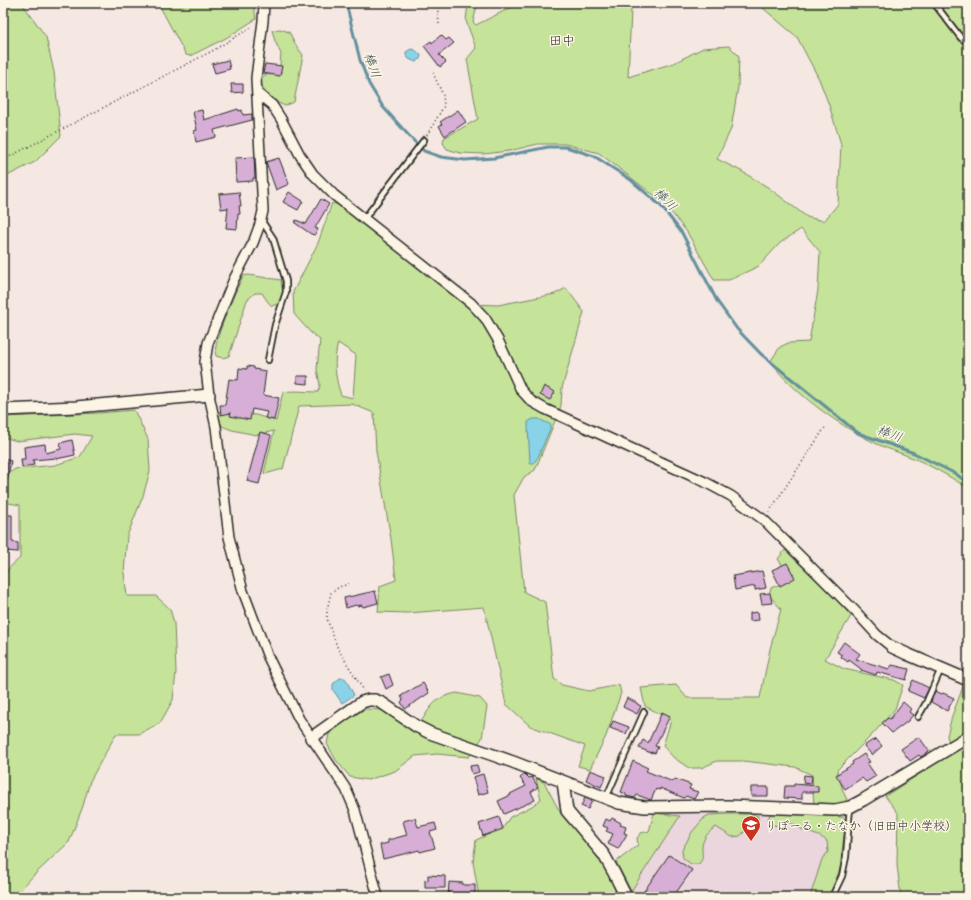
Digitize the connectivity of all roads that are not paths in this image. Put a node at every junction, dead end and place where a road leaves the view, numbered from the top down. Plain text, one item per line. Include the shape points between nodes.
1 (264, 3) edge
2 (934, 3) edge
3 (968, 42) edge
4 (257, 93) junction
5 (424, 140) road end
6 (261, 219) junction
7 (364, 219) junction
8 (268, 360) dead end
9 (209, 395) junction
10 (3, 410) edge
11 (892, 647) joint
12 (941, 669) junction
13 (968, 680) edge
14 (644, 712) dead end
15 (918, 717) dead end
16 (968, 737) edge
17 (311, 738) junction
18 (563, 782) junction
19 (606, 798) junction
20 (850, 806) junction
21 (378, 897) edge
22 (626, 897) edge
23 (832, 897) edge

1 - 4 street via 256,67
2 - 3 lane via 961,38
4 - 6 street via 263,211
4 - 7 street via 272,105 313,174 334,196
5 - 7 lane
6 - 8 lane via 273,238 286,281 286,292 275,325
6 - 9 street via 253,243 234,279 208,343 205,362
7 - 11 street via 471,303 485,318 521,390 531,401 731,496 764,520 877,635
9 - 10 street via 76,407
9 - 17 street via 216,427 229,536 243,591 268,657 298,719
11 - 12 street
12 - 13 street
12 - 15 lane
14 - 19 lane
16 - 20 street
17 - 18 street via 362,702 375,700 430,733
17 - 21 street via 346,789 355,810
18 - 19 street
18 - 22 street via 567,810 604,855
19 - 20 street via 631,806 645,807 728,806 835,810
20 - 23 lane via 846,857 842,876

